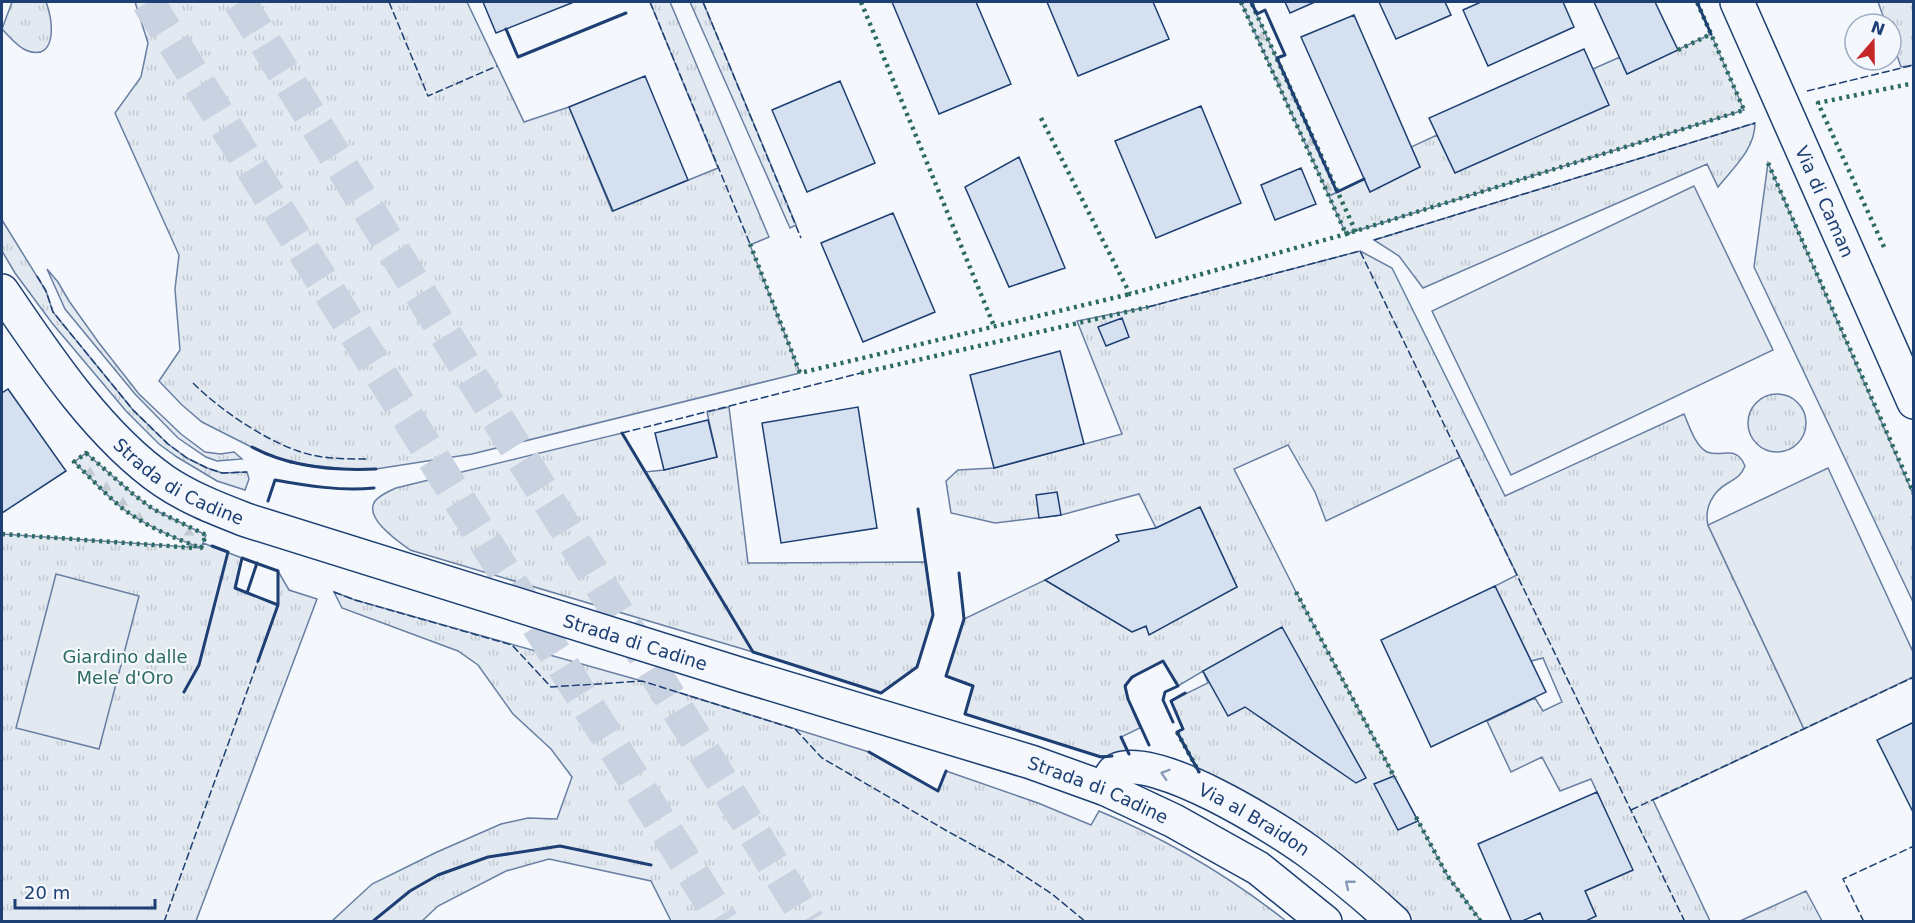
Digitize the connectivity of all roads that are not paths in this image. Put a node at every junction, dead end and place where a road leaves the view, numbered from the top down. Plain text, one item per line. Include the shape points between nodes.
1 (1737, 2) edge
2 (2, 291) edge
3 (1914, 402) edge
4 (1106, 789) junction
5 (1325, 921) edge
6 (1394, 921) edge

1 - 3 street, Via di Caman
2 - 4 street, Strada di Cadine via 54,366 124,447 164,481 205,504 697,661 1031,762
4 - 5 street, Strada di Cadine via 1258,868
6 -> 4 street, Via al Braidon via 1309,851 1258,818 1184,780 1128,767 1117,770

